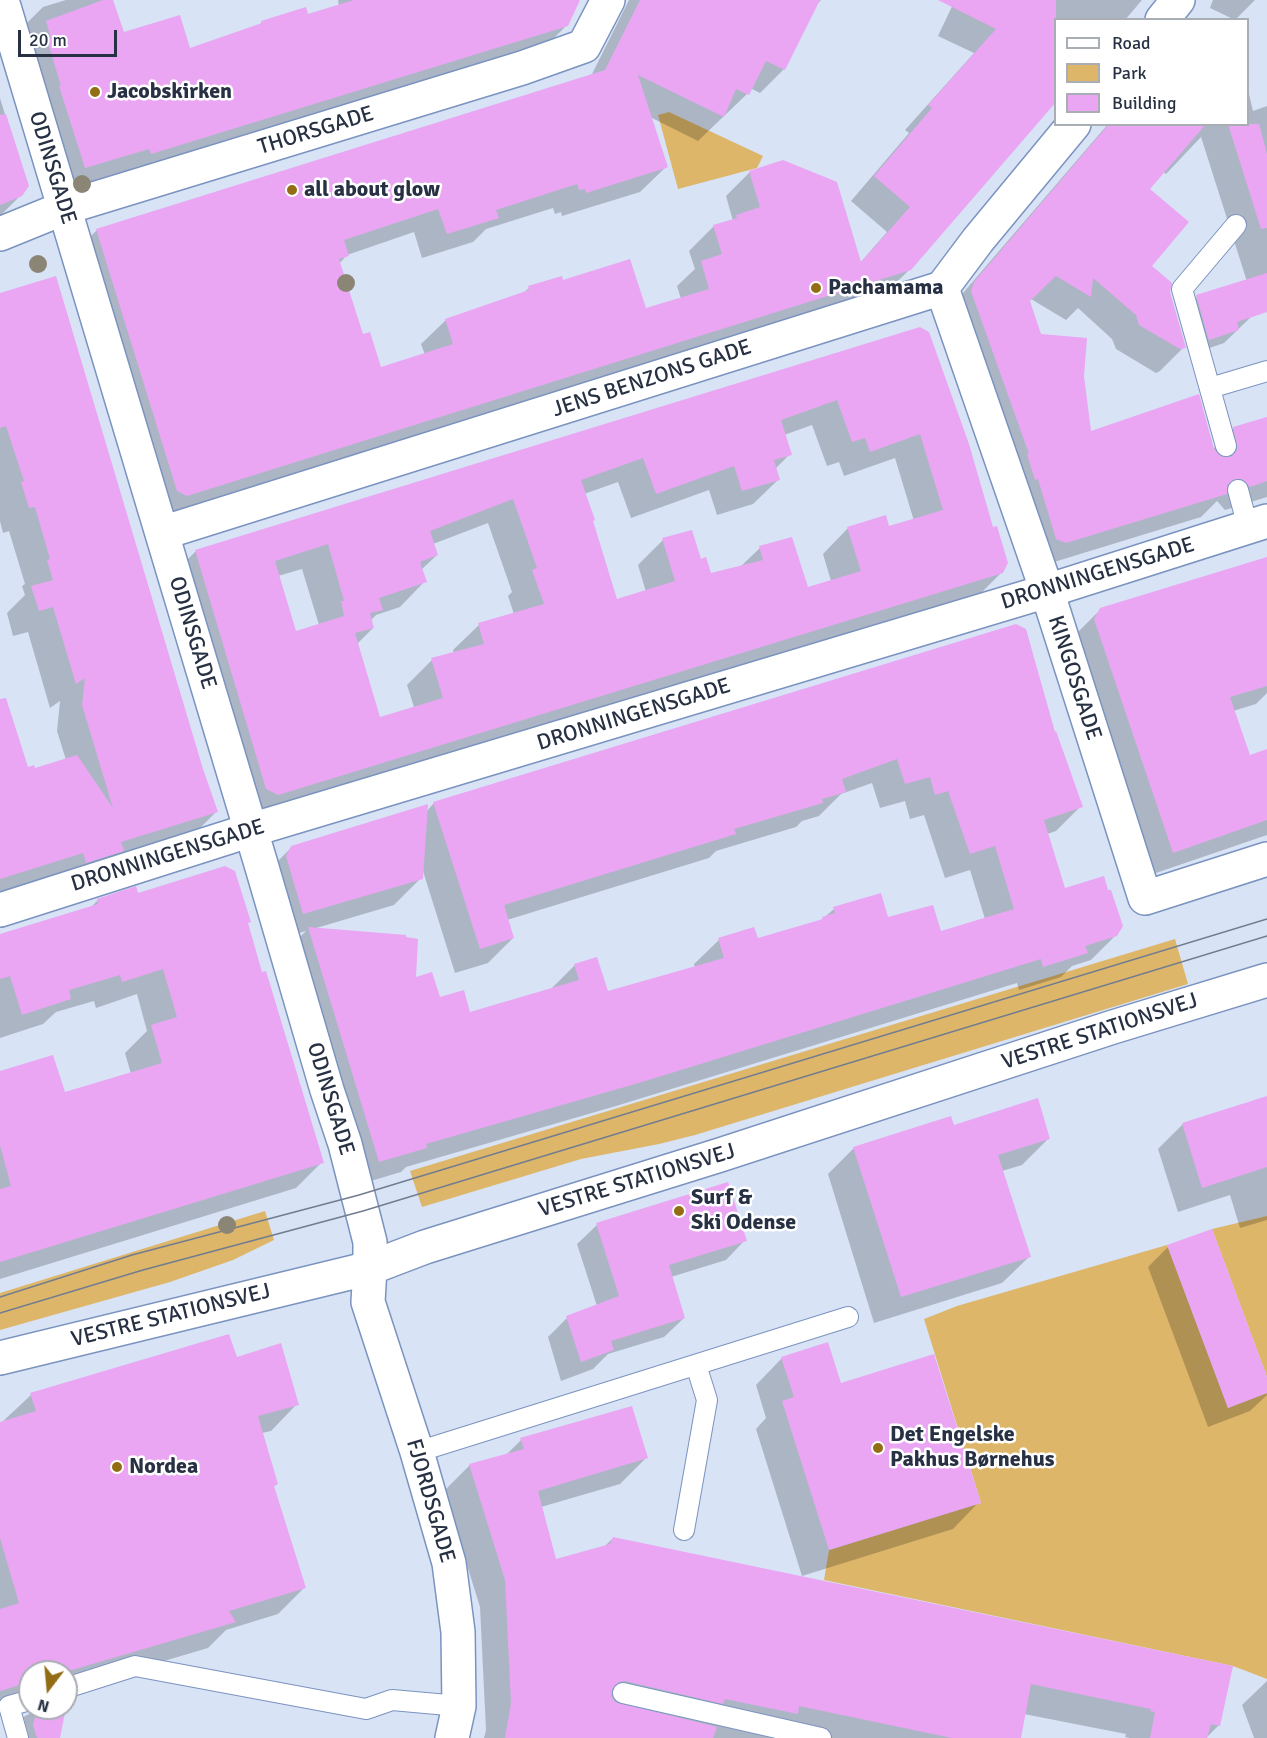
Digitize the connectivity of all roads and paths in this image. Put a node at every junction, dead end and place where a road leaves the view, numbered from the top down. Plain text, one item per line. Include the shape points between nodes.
1 (2, 0) edge
2 (608, 0) edge
3 (1178, 0) edge
4 (1164, 18) edge
5 (1072, 126) edge
6 (64, 208) junction
7 (1236, 225) dead end
8 (0, 234) edge
9 (942, 288) junction
10 (1267, 371) edge
11 (1210, 388) junction
12 (1226, 446) dead end
13 (1238, 490) dead end
14 (1258, 524) edge
15 (162, 533) junction
16 (1047, 591) junction
17 (251, 830) junction
18 (1267, 859) edge
19 (0, 909) edge
20 (1267, 980) edge
21 (370, 1268) junction
22 (848, 1317) dead end
23 (0, 1358) edge
24 (696, 1365) junction
25 (417, 1452) junction
26 (684, 1530) dead end
27 (78, 1684) edge
28 (623, 1693) dead end
29 (18, 1703) edge
30 (459, 1706) junction
31 (18, 1738) edge
32 (452, 1738) edge
33 (821, 1738) edge

1 - 6 street, ODINSGADE
2 - 6 street, THORSGADE via 584,46
3 - 4 street
5 - 9 street
6 - 8 street, THORSGADE
6 - 15 street, ODINSGADE
7 - 11 lane via 1182,289
9 - 15 street, JENS BENZONS GADE
9 - 16 street, KINGOSGADE
10 - 11 lane
11 - 12 lane
13 - 14 lane
14 - 16 street, DRONNINGENSGADE
15 - 17 street, ODINSGADE
16 - 17 street, DRONNINGENSGADE
16 - 18 street, KINGOSGADE via 1144,898
17 - 19 street, DRONNINGENSGADE
17 - 21 street, ODINSGADE via 357,1187 370,1242
20 - 21 street, VESTRE STATIONSVEJ via 425,1247
21 - 23 street, VESTRE STATIONSVEJ
21 - 25 street, FJORDSGADE via 368,1302
22 - 24 lane
24 - 25 lane
24 - 26 lane via 707,1400
25 - 30 street, FJORDSGADE via 449,1563 459,1632
27 - 30 lane via 135,1666 366,1709 392,1700
28 - 33 lane
29 - 31 lane via 9,1706
30 - 32 street, FJORDSGADE

